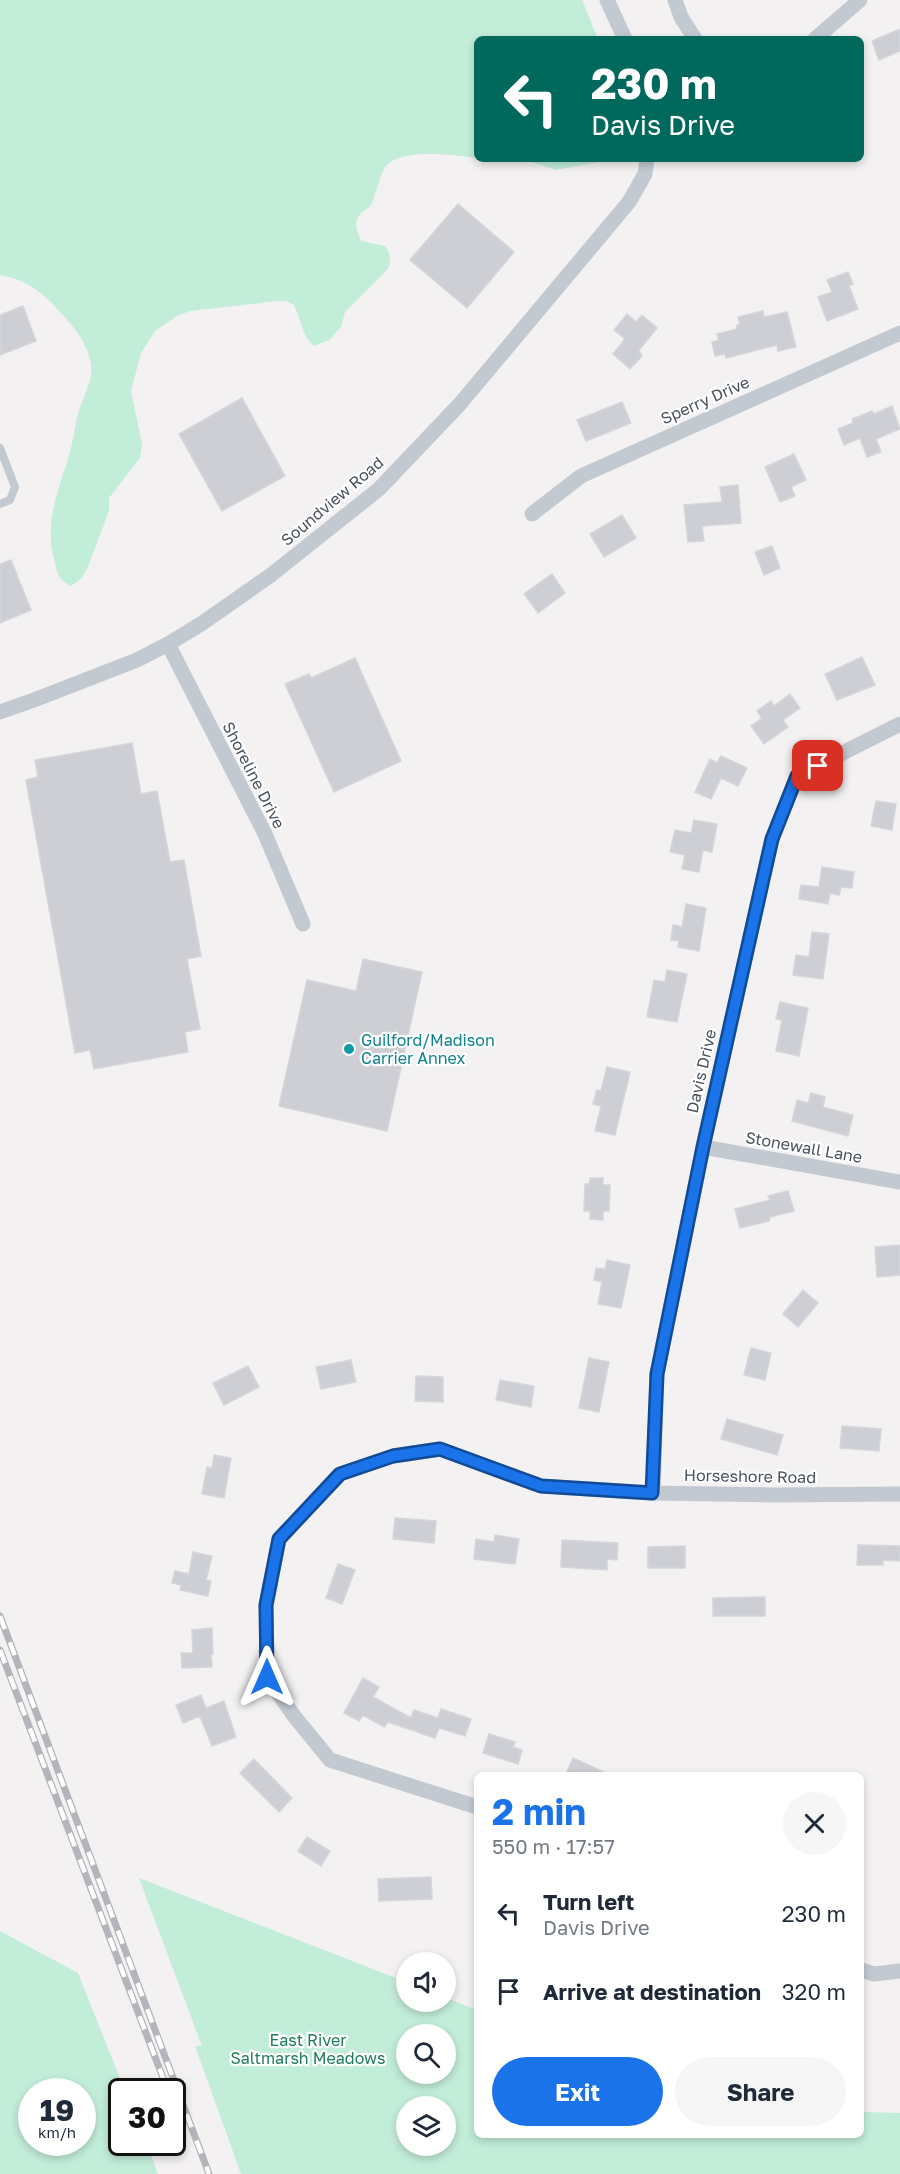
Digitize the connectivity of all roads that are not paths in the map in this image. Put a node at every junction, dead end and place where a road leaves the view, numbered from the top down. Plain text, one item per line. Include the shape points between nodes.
1 (607, 0) edge
2 (675, 0) edge
3 (860, 0) edge
4 (624, 36) edge
5 (693, 36) edge
6 (818, 36) edge
7 (647, 162) edge
8 (900, 333) edge
9 (0, 448) edge
10 (0, 504) edge
11 (532, 514) dead end
12 (168, 644) junction
13 (0, 712) edge
14 (900, 724) edge
15 (303, 924) dead end
16 (703, 1147) junction
17 (900, 1182) edge
18 (652, 1493) junction
19 (900, 1494) edge
20 (474, 1806) edge
21 (864, 1971) edge
22 (900, 1971) edge

1 - 4 street
2 - 5 street
3 - 6 street
7 - 12 street, Soundview Road via 645,174 629,202 459,405 380,489 271,574
8 - 11 street, Sperry Drive via 581,476
9 - 10 lane via 15,487 10,500
12 - 13 street, Soundview Road
12 - 15 street, Shoreline Drive via 265,834
14 - 16 street, Davis Drive via 797,776 772,839
16 - 17 street, Stonewall Lane
16 - 18 street, Davis Drive via 657,1374
18 - 19 street, Horseshore Road
18 - 20 street, Horseshore Road via 541,1486 440,1449 393,1456 340,1474 279,1539 266,1605 267,1677 294,1716 330,1760
21 - 22 street via 874,1974

